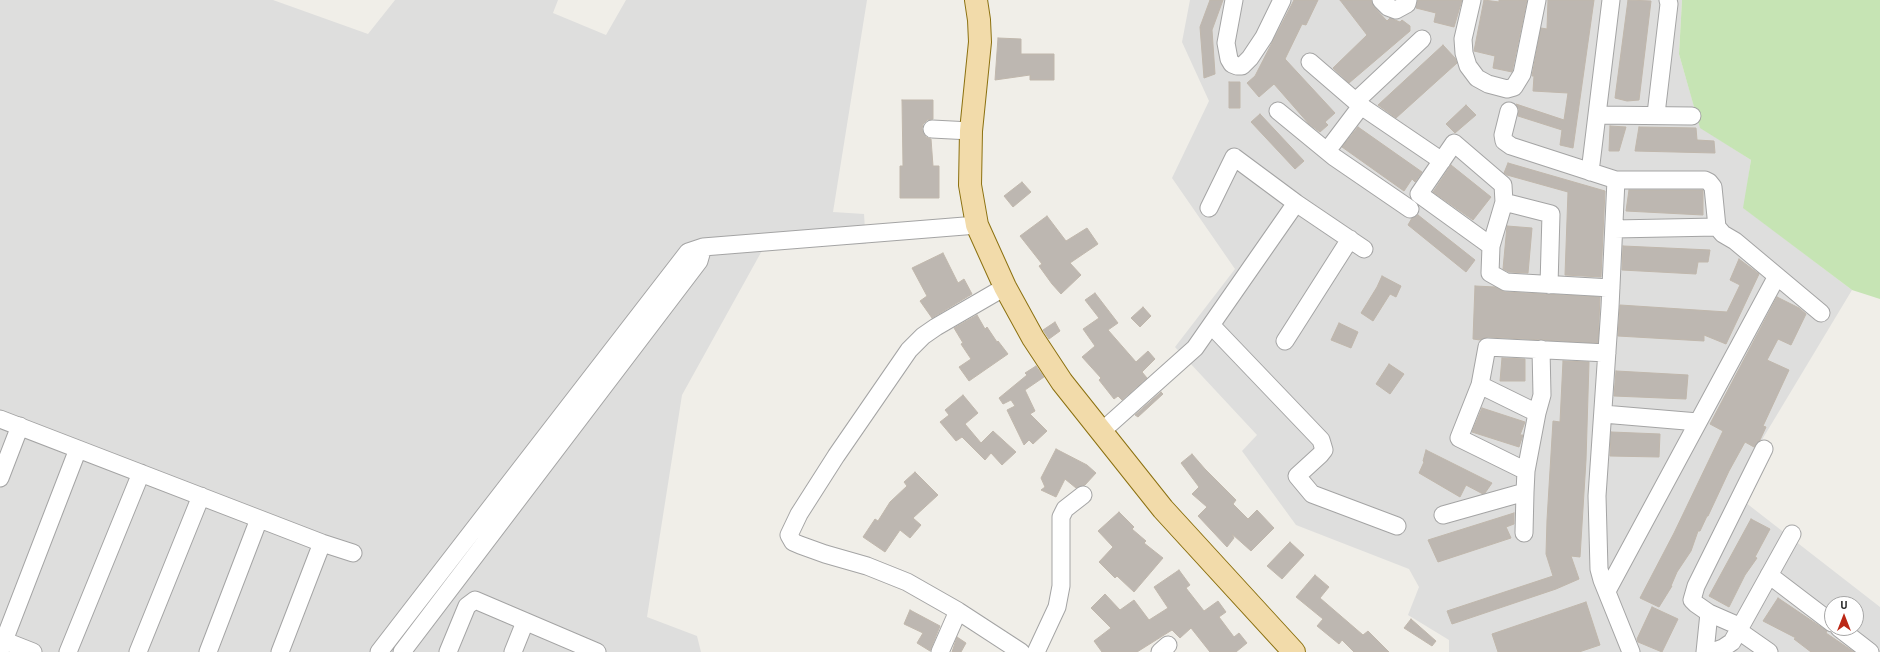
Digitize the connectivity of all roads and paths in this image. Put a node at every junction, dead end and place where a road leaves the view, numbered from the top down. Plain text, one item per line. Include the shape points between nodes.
1 (976, 0) edge
2 (1234, 0) edge
3 (1282, 0) edge
4 (1381, 0) edge
5 (1408, 0) edge
6 (1472, 0) edge
7 (1537, 0) edge
8 (1612, 0) edge
9 (1668, 0) edge
10 (1422, 39) dead end
11 (1310, 62) dead end
12 (1358, 103) junction
13 (1278, 111) dead end
14 (1509, 111) dead end
15 (1656, 114) junction
16 (1597, 115) junction
17 (1692, 116) dead end
18 (932, 129) dead end
19 (971, 131) junction
20 (1327, 151) junction
21 (1442, 161) junction
22 (1590, 172) junction
23 (1616, 180) junction
24 (1419, 194) junction
25 (1504, 202) junction
26 (1296, 203) junction
27 (1209, 208) dead end
28 (977, 225) junction
29 (1717, 227) junction
30 (1614, 229) junction
31 (1350, 239) junction
32 (1491, 246) junction
33 (702, 247) junction
34 (1364, 249) dead end
35 (1777, 276) junction
36 (1549, 285) junction
37 (1005, 287) junction
38 (1611, 288) junction
39 (1821, 313) dead end
40 (1211, 325) junction
41 (1285, 341) dead end
42 (1541, 349) junction
43 (1607, 353) junction
44 (1480, 384) junction
45 (1537, 413) junction
46 (1603, 414) junction
47 (0, 419) edge
48 (1698, 422) junction
49 (20, 426) junction
50 (1102, 431) junction
51 (78, 449) junction
52 (1764, 449) dead end
53 (1526, 471) junction
54 (141, 473) junction
55 (0, 478) edge
56 (1525, 492) junction
57 (1083, 495) dead end
58 (200, 496) junction
59 (1443, 515) dead end
60 (259, 519) junction
61 (1397, 526) dead end
62 (1524, 533) dead end
63 (1792, 534) dead end
64 (322, 543) junction
65 (353, 553) dead end
66 (1769, 576) junction
67 (1606, 591) junction
68 (958, 611) junction
69 (1709, 612) junction
70 (1824, 617) edge
71 (525, 622) junction
72 (1740, 629) junction
73 (1849, 636) edge
74 (1, 644) edge
75 (587, 650) edge
76 (33, 652) edge
77 (68, 652) edge
78 (138, 652) edge
79 (208, 652) edge
80 (280, 652) edge
81 (379, 652) edge
82 (402, 652) edge
83 (448, 652) edge
84 (513, 652) edge
85 (940, 652) edge
86 (1021, 652) edge
87 (1036, 652) edge
88 (1294, 652) edge
89 (1631, 652) edge
90 (1705, 652) edge
91 (1712, 652) edge
92 (1769, 652) edge
93 (1870, 652) edge

1 - 19 main road via 980,42
2 - 3 street via 1226,43 1227,53 1232,64 1242,66 1264,37
4 - 5 street via 1396,10 1407,4
6 - 7 street via 1463,39 1468,66 1476,78 1507,89 1514,87 1522,74
8 - 16 street
9 - 15 street
10 - 12 street
11 - 12 street
12 - 20 street
12 - 21 street
13 - 20 street
14 - 22 street via 1504,142
15 - 16 street
15 - 17 street
16 - 22 street
18 - 19 street
19 - 28 main road via 970,185
20 - 24 street via 1407,212
21 - 24 street
21 - 25 street via 1454,143 1503,185
22 - 23 street
23 - 29 street via 1705,180 1713,187
23 - 30 street
24 - 32 street
25 - 32 street
25 - 36 street via 1551,214
26 - 27 street via 1234,157
26 - 31 street
26 - 40 street
28 - 33 street
28 - 37 main road
29 - 30 street
29 - 35 street
30 - 38 street
31 - 34 street
31 - 41 street
32 - 36 street via 1490,273 1506,282
33 - 81 street via 688,252
33 - 82 street via 699,261
35 - 39 street
35 - 48 street
36 - 38 street
37 - 50 main road via 1033,338 1062,382
37 - 68 street via 936,327 909,350 836,456 789,534 793,542 907,582
38 - 43 street
40 - 50 street via 1195,348
40 - 61 street via 1321,440 1324,450 1297,476 1304,486 1312,494
42 - 43 street
42 - 44 street via 1487,347
42 - 45 street via 1542,395
43 - 46 street
44 - 45 street
44 - 53 street via 1459,438
45 - 53 street
46 - 48 street
46 - 67 street via 1597,504 1599,569
47 - 49 street
48 - 67 street
49 - 51 street
49 - 55 street
50 - 88 main road via 1163,509
51 - 54 street
51 - 74 street
52 - 69 street via 1696,586 1692,600
53 - 56 street
54 - 58 street
54 - 77 street
56 - 59 street
56 - 62 street
57 - 87 street via 1065,509 1061,517 1061,586 1057,607
58 - 60 street
58 - 78 street
60 - 64 street
60 - 79 street
63 - 66 street
64 - 65 street
64 - 80 street
66 - 70 street
66 - 72 street
67 - 89 street
68 - 85 street
68 - 86 street
69 - 72 street
69 - 90 street
71 - 75 street
71 - 83 street via 475,600 467,606
71 - 84 street
72 - 91 street via 1732,642
72 - 92 street
73 - 93 street
74 - 76 street

